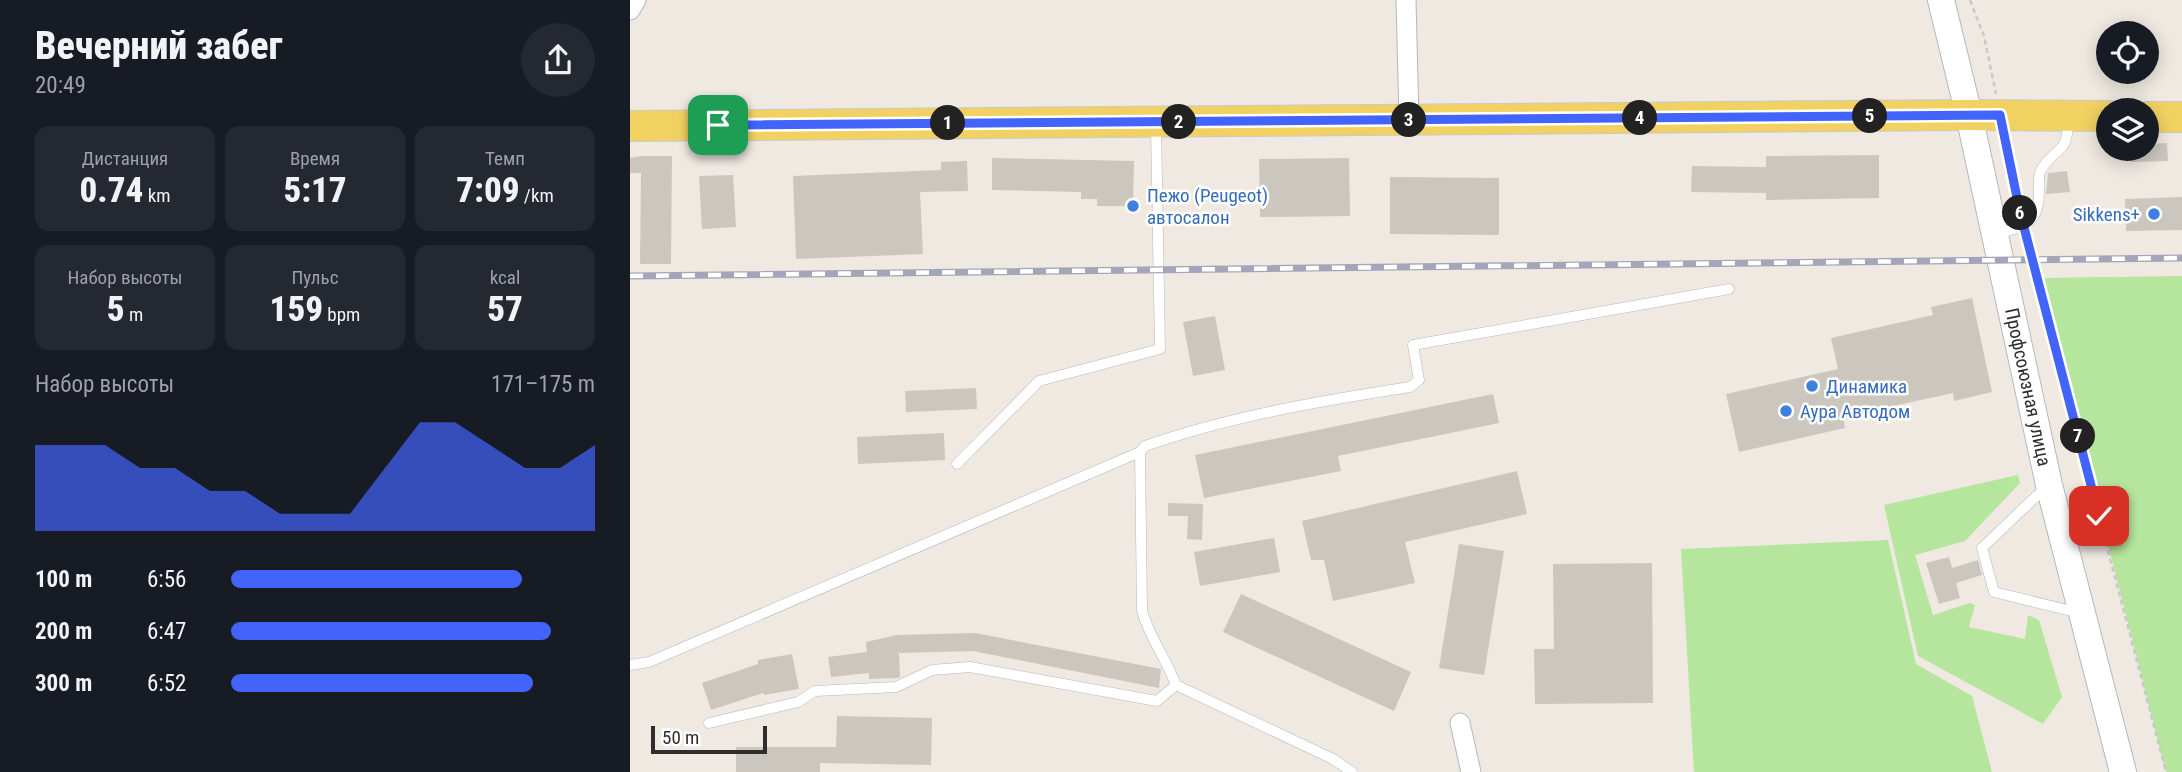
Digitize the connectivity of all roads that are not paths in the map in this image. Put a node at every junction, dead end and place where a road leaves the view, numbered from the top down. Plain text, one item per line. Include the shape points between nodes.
1 (636, 0) edge
2 (1406, 0) edge
3 (1941, 0) edge
4 (630, 10) edge
5 (1969, 115) junction
6 (2068, 116) junction
7 (2096, 116) edge
8 (2159, 117) edge
9 (2182, 117) edge
10 (1409, 120) junction
11 (1156, 122) junction
12 (630, 126) edge
13 (1995, 235) junction
14 (1728, 289) dead end
15 (1140, 452) junction
16 (957, 464) dead end
17 (2049, 485) junction
18 (2082, 613) junction
19 (630, 665) edge
20 (1176, 685) junction
21 (709, 723) dead end
22 (1461, 723) dead end
23 (1352, 772) edge
24 (1471, 772) edge
25 (2123, 772) edge

1 - 4 street
2 - 10 street
3 - 5 main road, Профсоюзная улица
5 - 6 main road
5 - 10 main road
5 - 13 main road, Профсоюзная улица
6 - 7 main road
6 - 13 lane via 2068,137 2062,149 2039,172 2039,207 2032,220
8 - 9 main road
10 - 11 main road
11 - 12 main road
11 - 16 lane via 1160,349 1039,381
13 - 17 main road, Профсоюзная улица
14 - 15 lane via 1413,345 1419,380 1410,387 1306,403 1210,425 1145,446
15 - 19 lane via 649,662
15 - 20 lane via 1142,610
17 - 18 main road, Профсоюзная улица
17 - 18 lane via 1982,548 1994,592
18 - 25 main road, Профсоюзная улица
20 - 21 lane via 1157,701 970,667 932,670 896,687 815,691 798,702
20 - 23 lane
22 - 24 street

